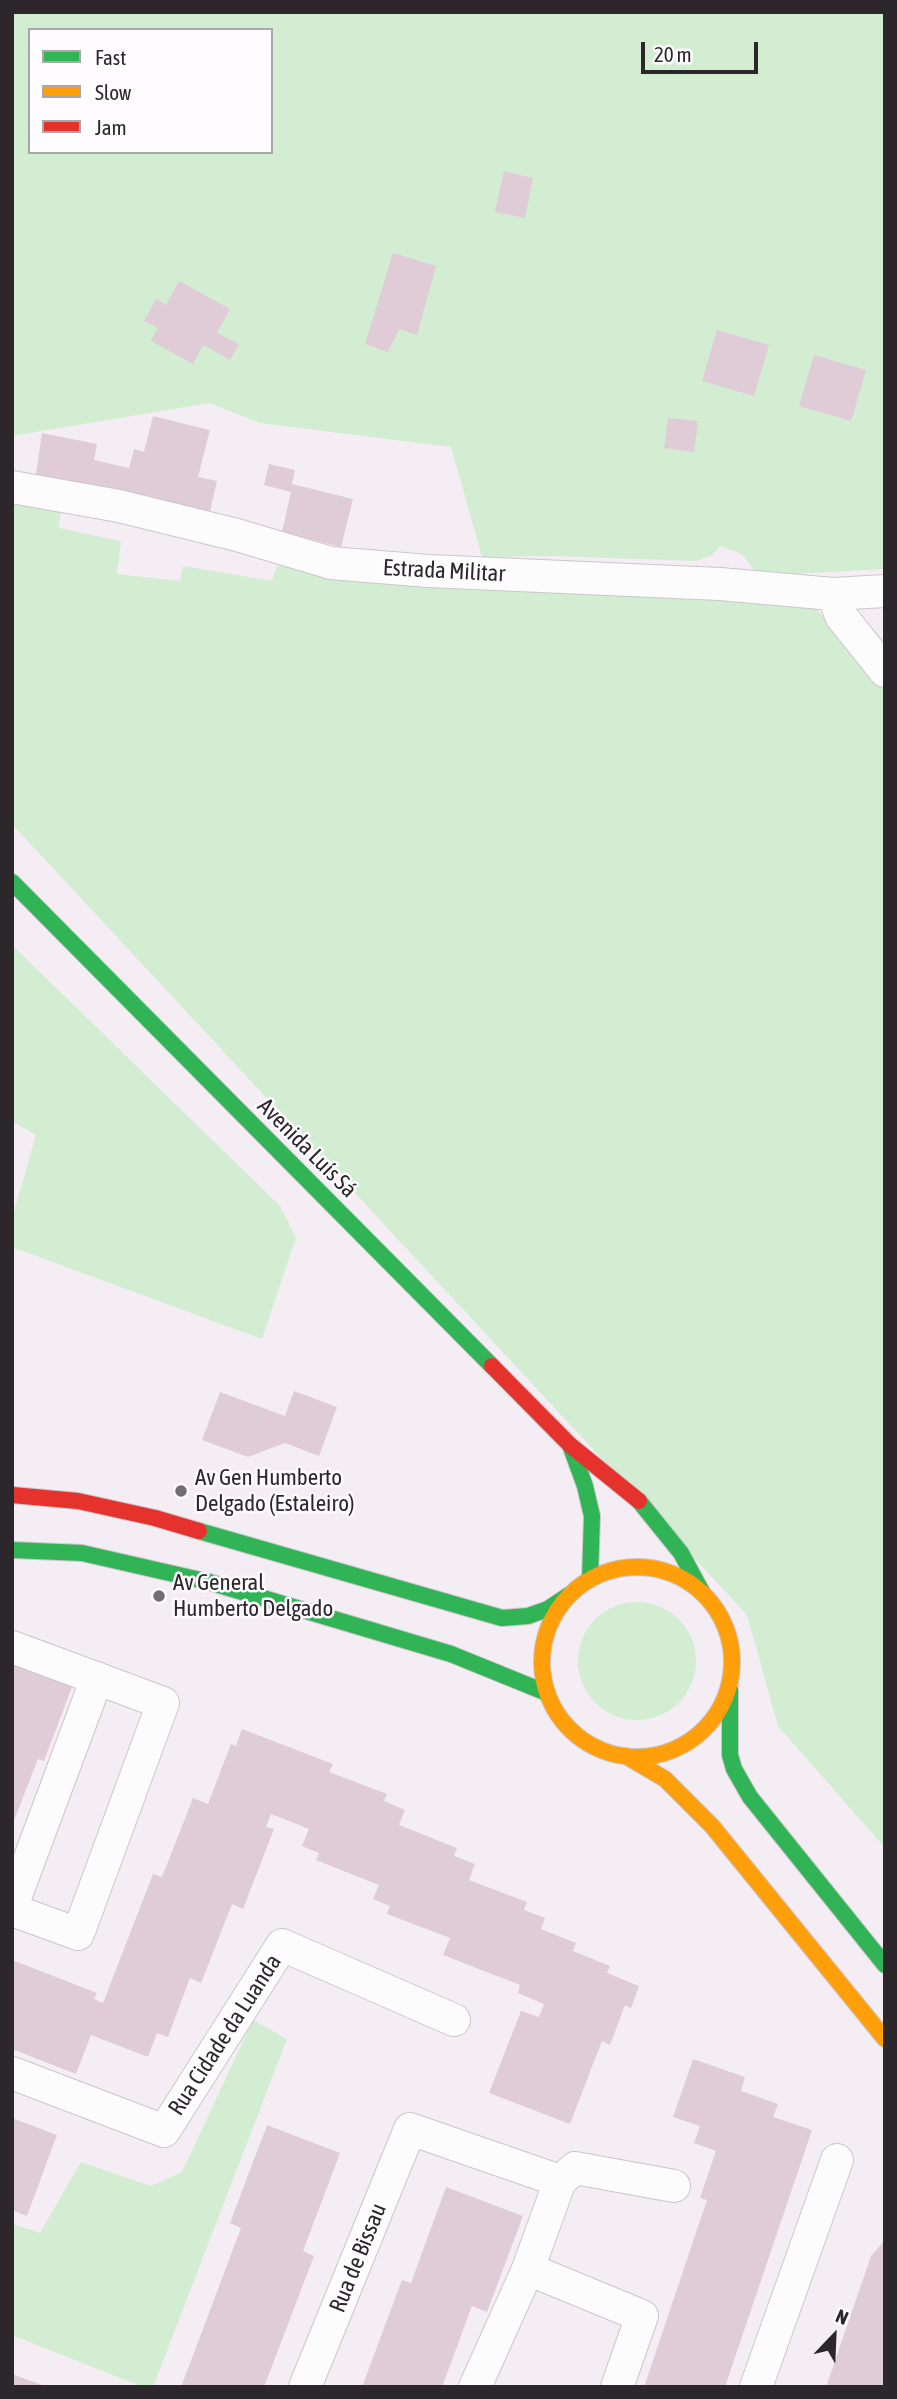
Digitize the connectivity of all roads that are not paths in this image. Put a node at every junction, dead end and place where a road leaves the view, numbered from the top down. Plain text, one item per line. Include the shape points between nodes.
1 (12, 487) edge
2 (885, 591) edge
3 (833, 594) junction
4 (885, 671) edge
5 (12, 882) edge
6 (570, 1446) junction
7 (13, 1495) edge
8 (12, 1550) edge
9 (590, 1579) junction
10 (702, 1592) junction
11 (569, 1595) junction
12 (12, 1647) edge
13 (97, 1678) junction
14 (730, 1684) junction
15 (547, 1693) junction
16 (626, 1756) junction
17 (12, 1908) edge
18 (885, 1965) edge
19 (454, 2020) dead end
20 (885, 2039) edge
21 (12, 2073) edge
22 (838, 2160) dead end
23 (560, 2181) junction
24 (674, 2186) dead end
25 (528, 2269) junction
26 (305, 2387) edge
27 (475, 2387) edge
28 (617, 2387) edge
29 (756, 2387) edge

1 - 3 street, Estrada Militar via 119,506 331,563
2 - 3 street, Estrada Militar
3 - 4 street via 841,616
5 - 6 street, Avenida Luís Sá
6 - 9 street, Avenida Luís Sá via 593,1516
6 - 10 street, Avenida Luís Sá via 635,1495 681,1553
7 - 11 street via 78,1501 155,1518 502,1618 528,1616
8 - 15 street via 82,1553 209,1582 451,1654
9 - 10 street via 615,1569 641,1567 667,1571
9 - 11 street
10 - 14 street via 728,1634 733,1660
11 - 15 street via 553,1616 544,1640 542,1667
12 - 13 street
13 - 17 street
13 - 17 street via 163,1703 78,1934
14 - 16 street via 720,1710 702,1732 680,1747 653,1756
14 - 18 street via 734,1769 757,1806
15 - 16 street via 559,1716 578,1735 600,1749
16 - 20 street via 665,1779 712,1826
19 - 21 street, Rua Cidade da Luanda via 282,1945 163,2130
22 - 29 street
23 - 24 street via 575,2168
23 - 25 street
23 - 26 street, Rua de Bissau via 410,2129
25 - 27 street
25 - 28 street via 642,2316

